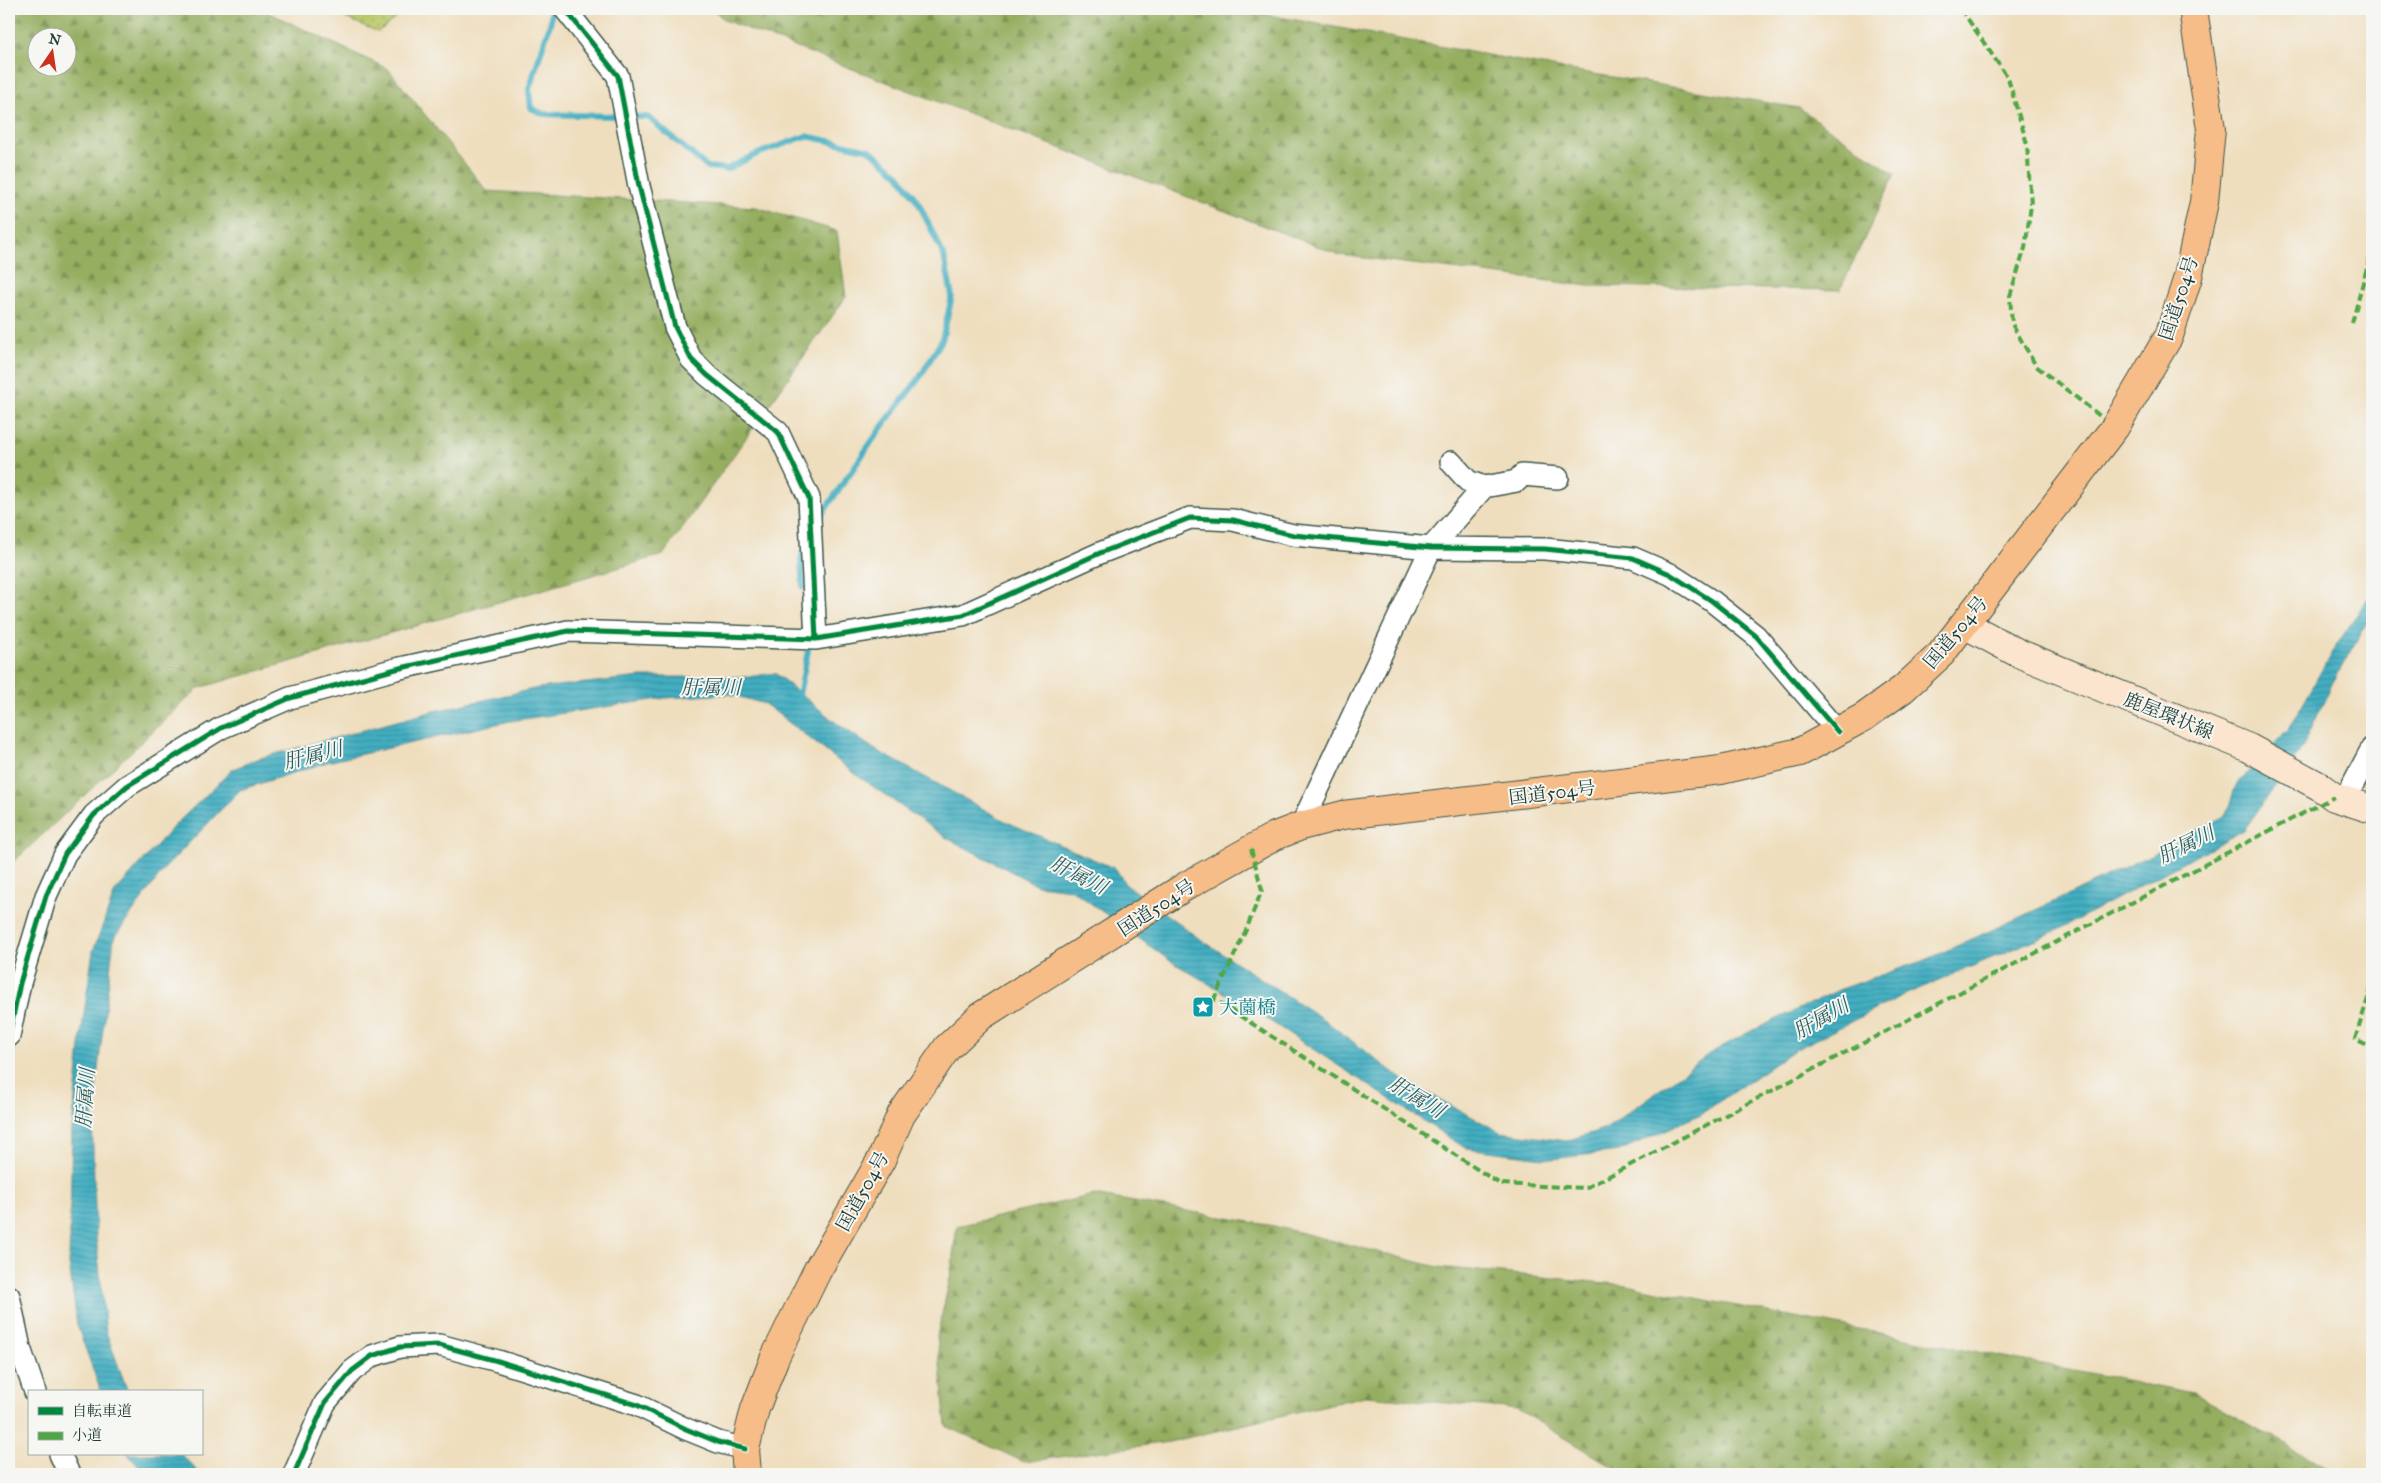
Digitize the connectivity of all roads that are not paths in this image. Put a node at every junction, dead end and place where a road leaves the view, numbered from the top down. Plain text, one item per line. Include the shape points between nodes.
1 (565, 9) edge
2 (2193, 9) edge
3 (1451, 462) dead end
4 (1558, 478) dead end
5 (1484, 487) junction
6 (1431, 548) junction
7 (1964, 624) junction
8 (816, 639) junction
9 (1838, 732) junction
10 (2372, 748) edge
11 (2344, 800) junction
12 (2372, 809) edge
13 (1301, 826) junction
14 (9, 1036) edge
15 (9, 1296) edge
16 (34, 1390) edge
17 (61, 1456) edge
18 (746, 1462) edge
19 (69, 1474) edge
20 (294, 1474) edge

1 - 8 street via 618,76 639,186 673,318 691,360 778,432 809,498
2 - 7 highway, 国道504号 via 2211,129 2204,202 2188,277 2169,336 2115,427
3 - 5 street via 1468,481
4 - 5 street via 1522,475 1517,481
5 - 6 street
6 - 8 street via 1293,535 1233,520 1190,518 1100,553 963,615
6 - 9 street via 1544,549 1632,558 1670,574 1712,601 1756,636
6 - 13 street
7 - 9 highway, 国道504号 via 1941,654 1903,689
7 - 11 main road, 鹿屋環状線 via 2018,653 2249,748
8 - 14 street via 568,631 396,669 299,696 221,728 127,786 94,815 65,854 46,896 20,982
9 - 13 highway, 国道504号 via 1800,752 1721,770 1343,815
10 - 11 street
11 - 12 main road, 鹿屋環状線
13 - 18 highway, 国道504号 via 1275,836 1186,886 981,1016 947,1048 901,1115 881,1160 817,1271 775,1357 755,1409
15 - 16 street via 20,1348
17 - 19 street
18 - 20 street via 718,1442 637,1405 438,1345 400,1347 372,1356 352,1371 325,1403

